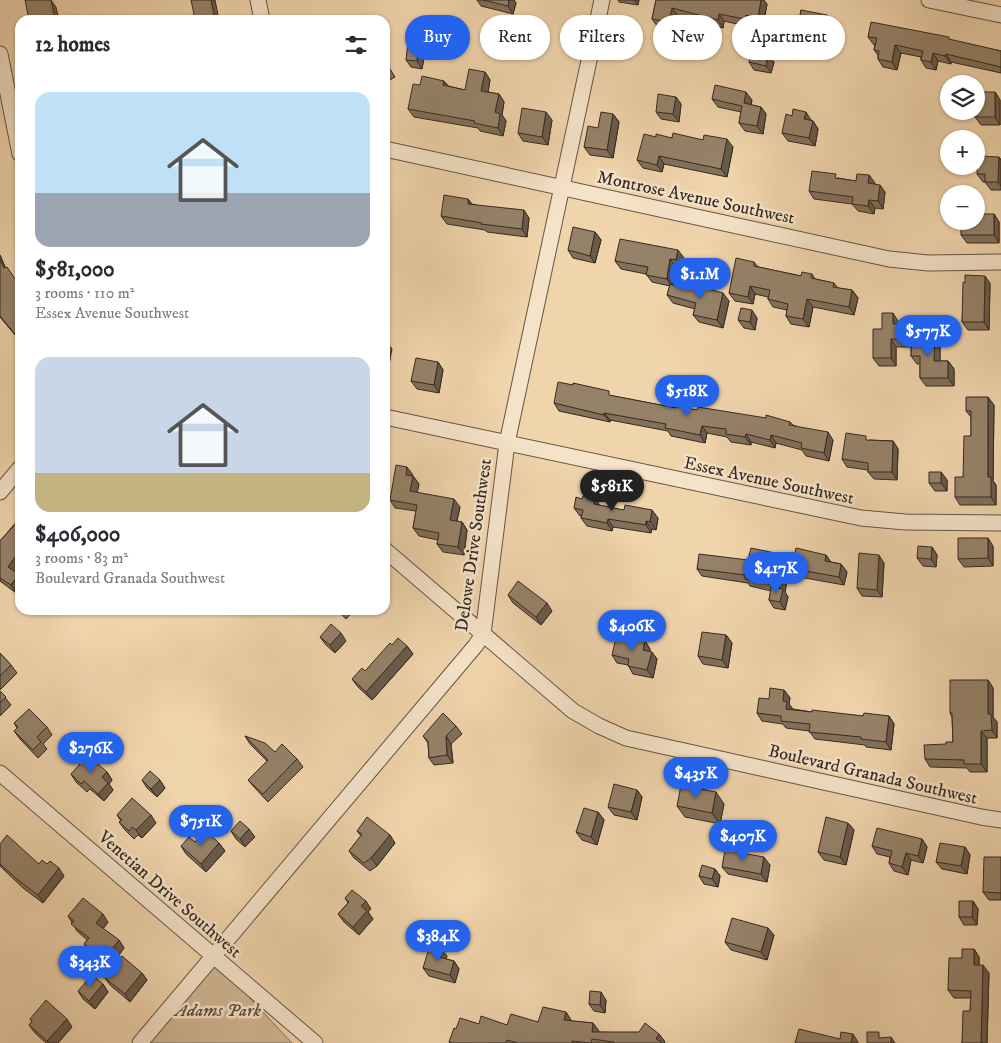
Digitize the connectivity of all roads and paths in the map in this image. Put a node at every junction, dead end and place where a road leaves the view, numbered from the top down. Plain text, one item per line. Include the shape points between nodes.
1 (258, 0) edge
2 (602, 0) edge
3 (929, 0) edge
4 (261, 15) edge
5 (1001, 16) edge
6 (0, 54) edge
7 (15, 129) edge
8 (390, 150) edge
9 (562, 187) junction
10 (1001, 262) edge
11 (390, 418) edge
12 (507, 443) junction
13 (15, 474) edge
14 (0, 492) edge
15 (1001, 523) edge
16 (390, 554) edge
17 (483, 634) junction
18 (0, 772) edge
19 (1001, 820) edge
20 (214, 956) junction
21 (140, 1043) edge
22 (315, 1043) edge

1 - 4 street
2 - 9 street, Delowe Drive Southwest
3 - 5 street
6 - 7 street
8 - 9 street, Montrose Avenue Southwest
9 - 10 street, Montrose Avenue Southwest via 889,259
9 - 12 street, Delowe Drive Southwest
11 - 12 street, Essex Avenue Southwest
12 - 15 street, Essex Avenue Southwest via 861,518
12 - 17 street, Delowe Drive Southwest
13 - 14 street
16 - 17 street, Boulevard Granada Southwest
17 - 19 street, Boulevard Granada Southwest via 574,710 626,738
17 - 20 street, Delowe Drive Southwest
18 - 20 street, Venetian Drive Southwest
20 - 21 street, Delowe Drive Southwest
20 - 22 street, Venetian Drive Southwest

